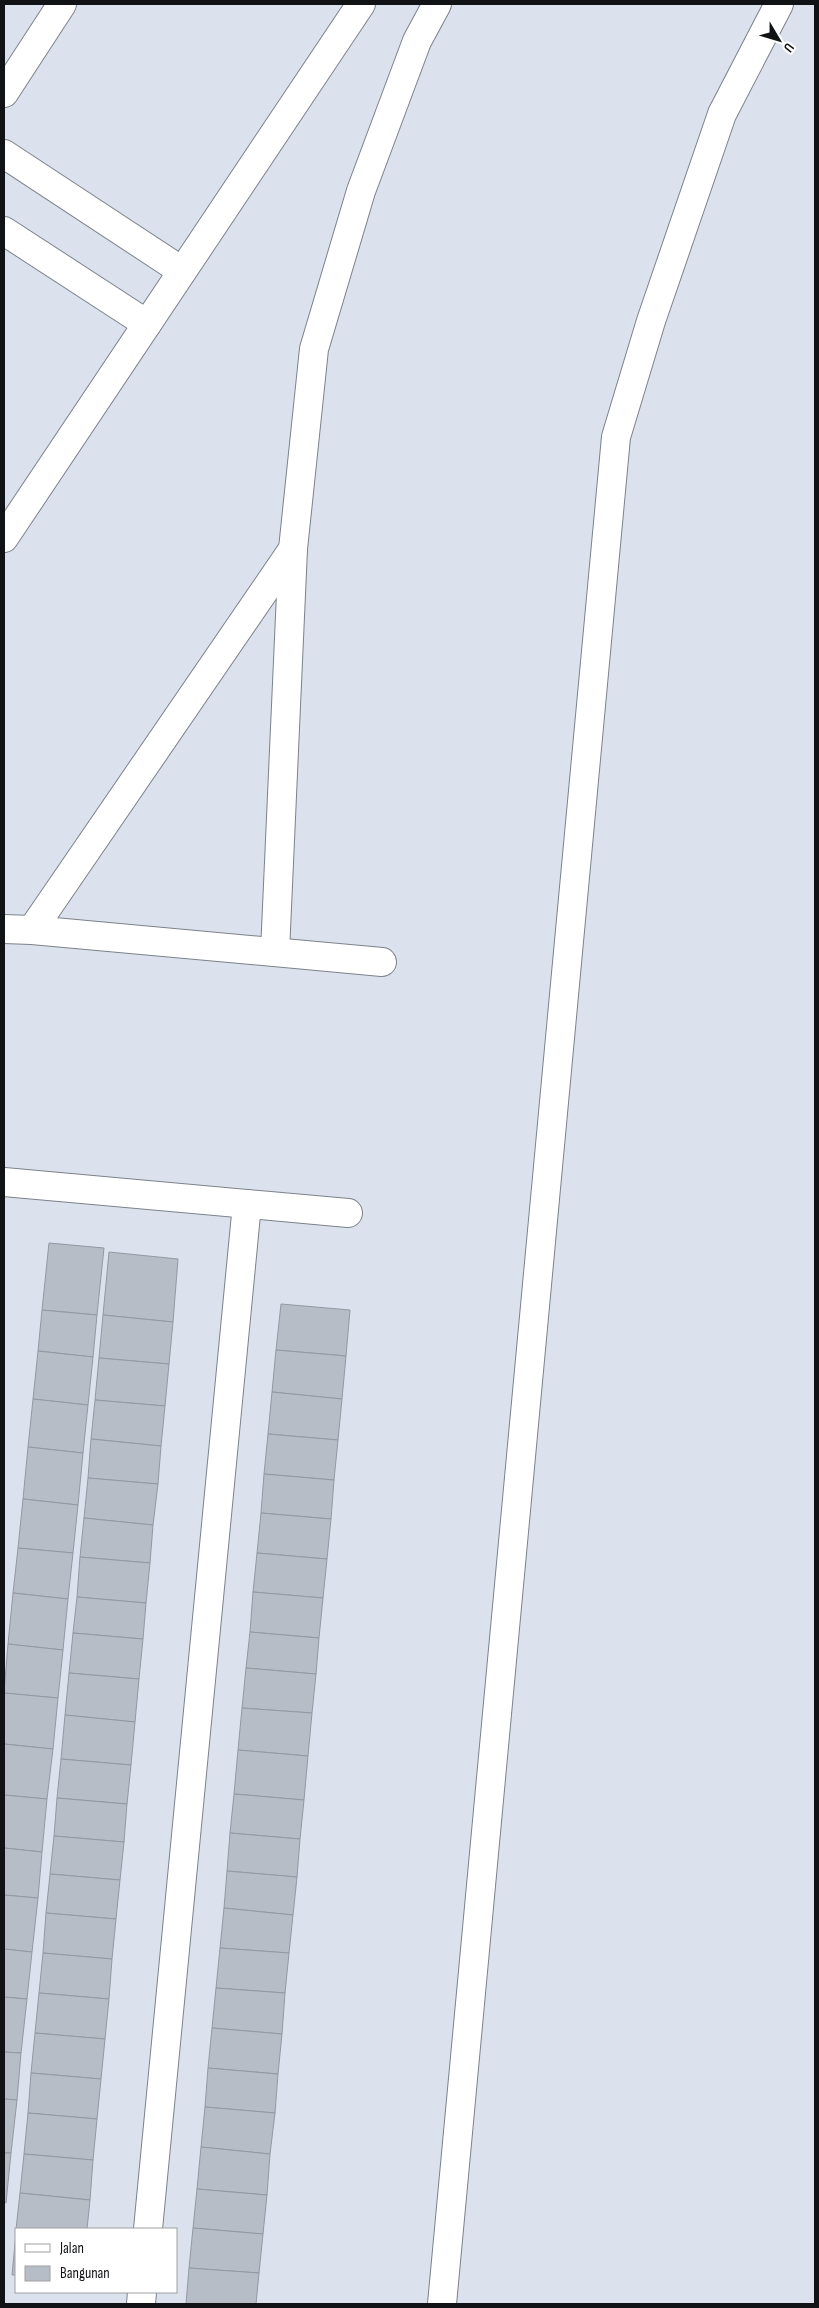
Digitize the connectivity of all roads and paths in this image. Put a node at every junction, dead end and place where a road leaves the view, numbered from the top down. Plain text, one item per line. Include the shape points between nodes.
1 (62, 4) edge
2 (361, 4) edge
3 (437, 4) edge
4 (779, 4) edge
5 (4, 93) edge
6 (4, 154) edge
7 (4, 231) edge
8 (182, 270) junction
9 (147, 324) junction
10 (4, 538) edge
11 (293, 549) junction
12 (4, 929) edge
13 (32, 930) junction
14 (274, 952) junction
15 (382, 962) dead end
16 (4, 1182) edge
17 (247, 1204) junction
18 (348, 1214) dead end
19 (148, 2228) edge
20 (442, 2304) edge

1 - 5 street
2 - 8 street
3 - 11 street via 417,41 361,192 314,349
4 - 20 street via 722,114 650,321 616,437
6 - 8 street
7 - 9 street
8 - 9 street
9 - 10 street
11 - 13 street
11 - 14 street
12 - 13 street
13 - 14 street
14 - 15 street
16 - 17 street
17 - 18 street
17 - 19 street

